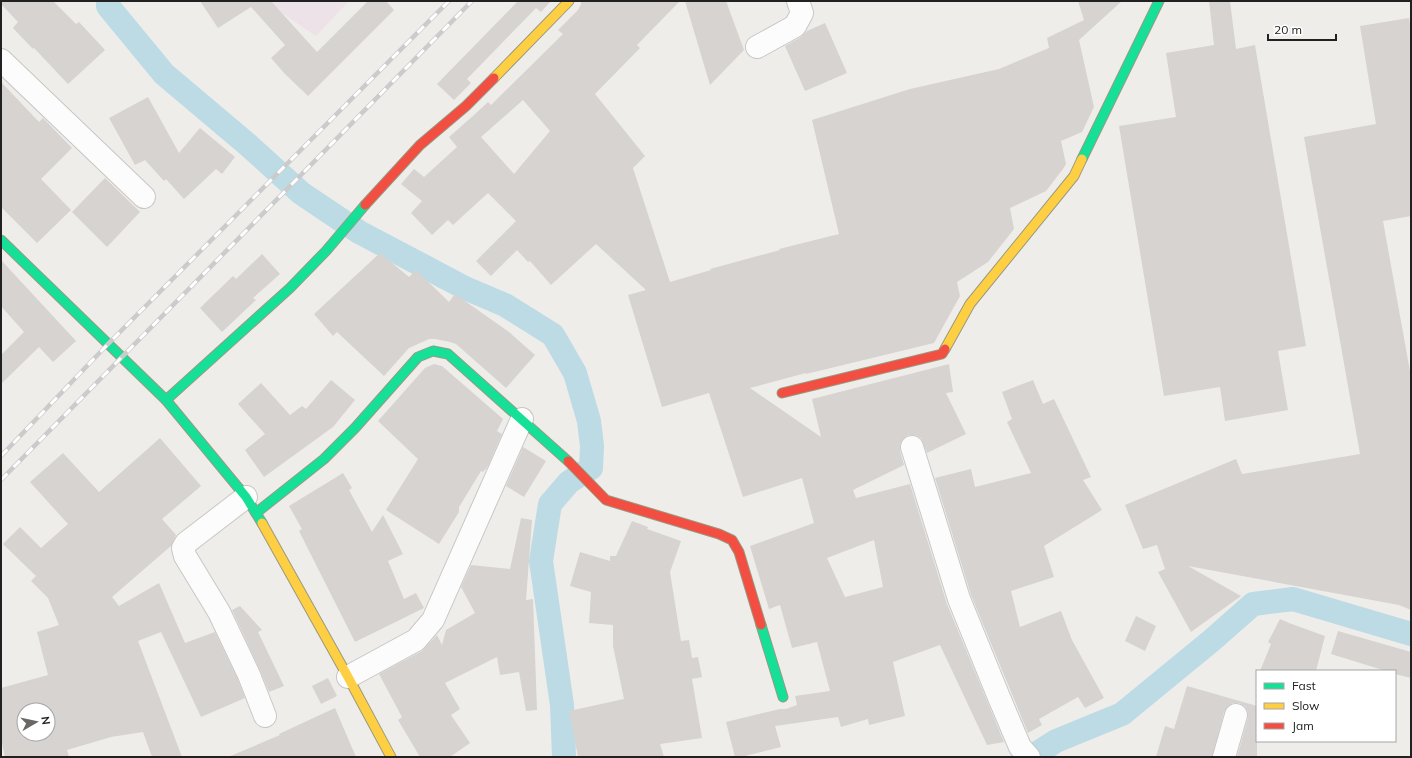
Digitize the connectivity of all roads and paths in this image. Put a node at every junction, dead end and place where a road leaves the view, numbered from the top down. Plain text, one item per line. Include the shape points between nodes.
1 (569, 1) edge
2 (798, 1) edge
3 (1158, 1) edge
4 (757, 47) dead end
5 (1, 60) edge
6 (144, 197) dead end
7 (1, 240) edge
8 (782, 393) dead end
9 (166, 400) junction
10 (522, 419) junction
11 (912, 447) dead end
12 (251, 505) junction
13 (348, 677) junction
14 (783, 697) dead end
15 (1236, 715) dead end
16 (265, 716) dead end
17 (1024, 752) edge
18 (391, 757) edge
19 (1224, 757) edge

1 - 9 street via 466,106 420,145 290,288
2 - 4 street via 802,13 795,26
3 - 8 street via 1074,176 970,304 942,354
5 - 6 street
7 - 9 street
9 - 12 street
10 - 12 street via 448,354 433,351 418,357 324,459
10 - 13 street via 433,620 416,640
10 - 14 street via 606,500 732,540 739,552
11 - 17 street via 959,598
12 - 13 street
12 - 16 street via 186,543 183,548 185,556 219,612
13 - 18 street
15 - 19 street

